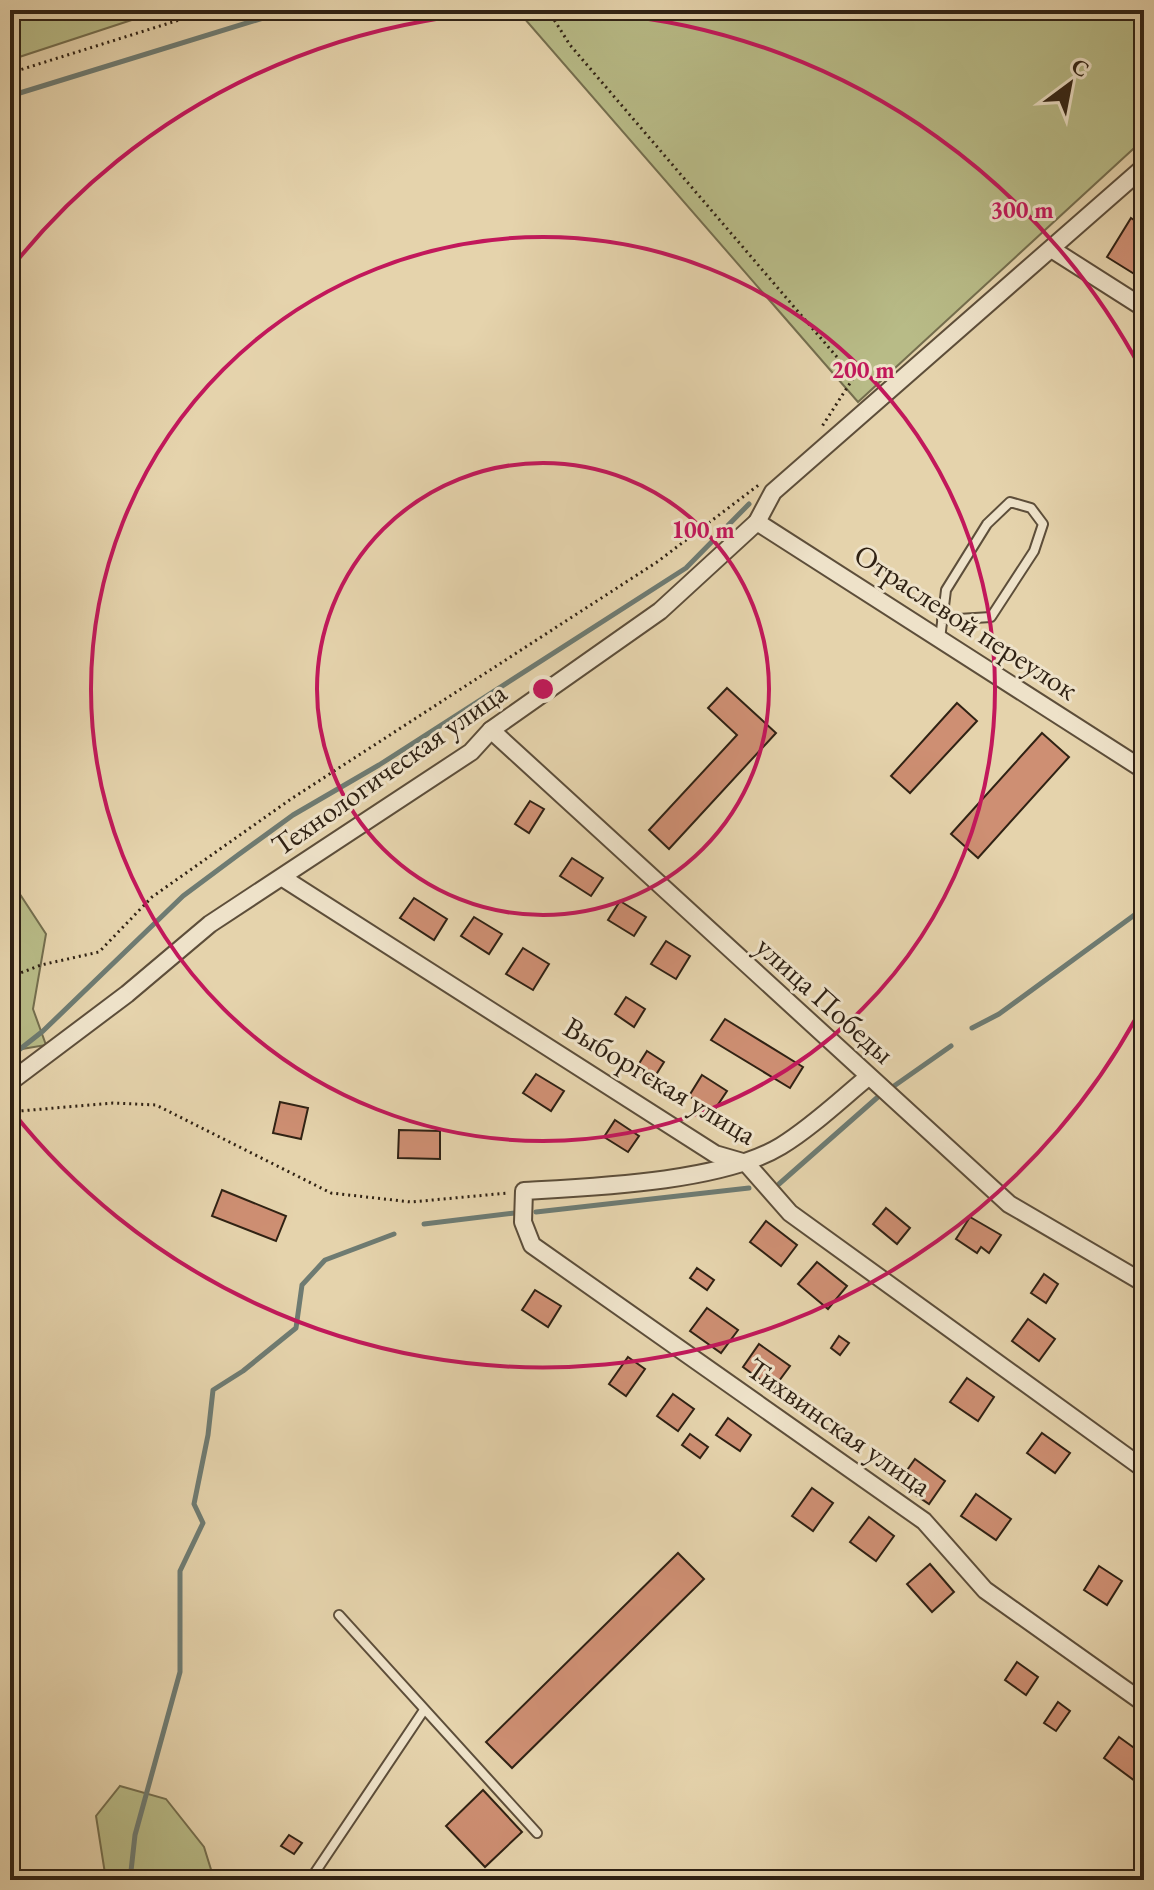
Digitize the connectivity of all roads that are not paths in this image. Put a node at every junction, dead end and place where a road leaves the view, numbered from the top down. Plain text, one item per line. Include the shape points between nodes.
1 (1144, 167) edge
2 (1053, 250) junction
3 (1144, 308) edge
4 (757, 522) junction
5 (942, 620) junction
6 (940, 639) junction
7 (491, 730) junction
8 (1144, 770) edge
9 (283, 878) junction
10 (868, 1077) junction
11 (10, 1082) edge
12 (746, 1163) junction
13 (1144, 1283) edge
14 (1144, 1469) edge
15 (339, 1615) dead end
16 (1144, 1703) edge
17 (424, 1710) junction
18 (537, 1833) dead end
19 (310, 1880) edge

1 - 2 street, Технологическая улица
2 - 3 street
2 - 4 street, Технологическая улица via 773,492
4 - 6 street, Отраслевой переулок
4 - 7 street, Технологическая улица via 660,611
5 - 5 lane via 991,617 1034,551 1043,524 1031,508 1010,502 987,524 946,590
5 - 6 lane
6 - 8 street, Отраслевой переулок
7 - 9 street, Технологическая улица via 471,752
7 - 10 street, улица Победы
9 - 11 street, Технологическая улица via 210,924
9 - 12 street, Выборгская улица via 715,1154
10 - 12 street via 782,1146
10 - 13 street, улица Победы via 1009,1204
12 - 14 street, Выборгская улица via 790,1213
12 - 16 street, Тихвинская улица via 625,1185 524,1191 523,1222 532,1245 924,1521 985,1590
15 - 17 lane
17 - 18 lane
17 - 19 lane

